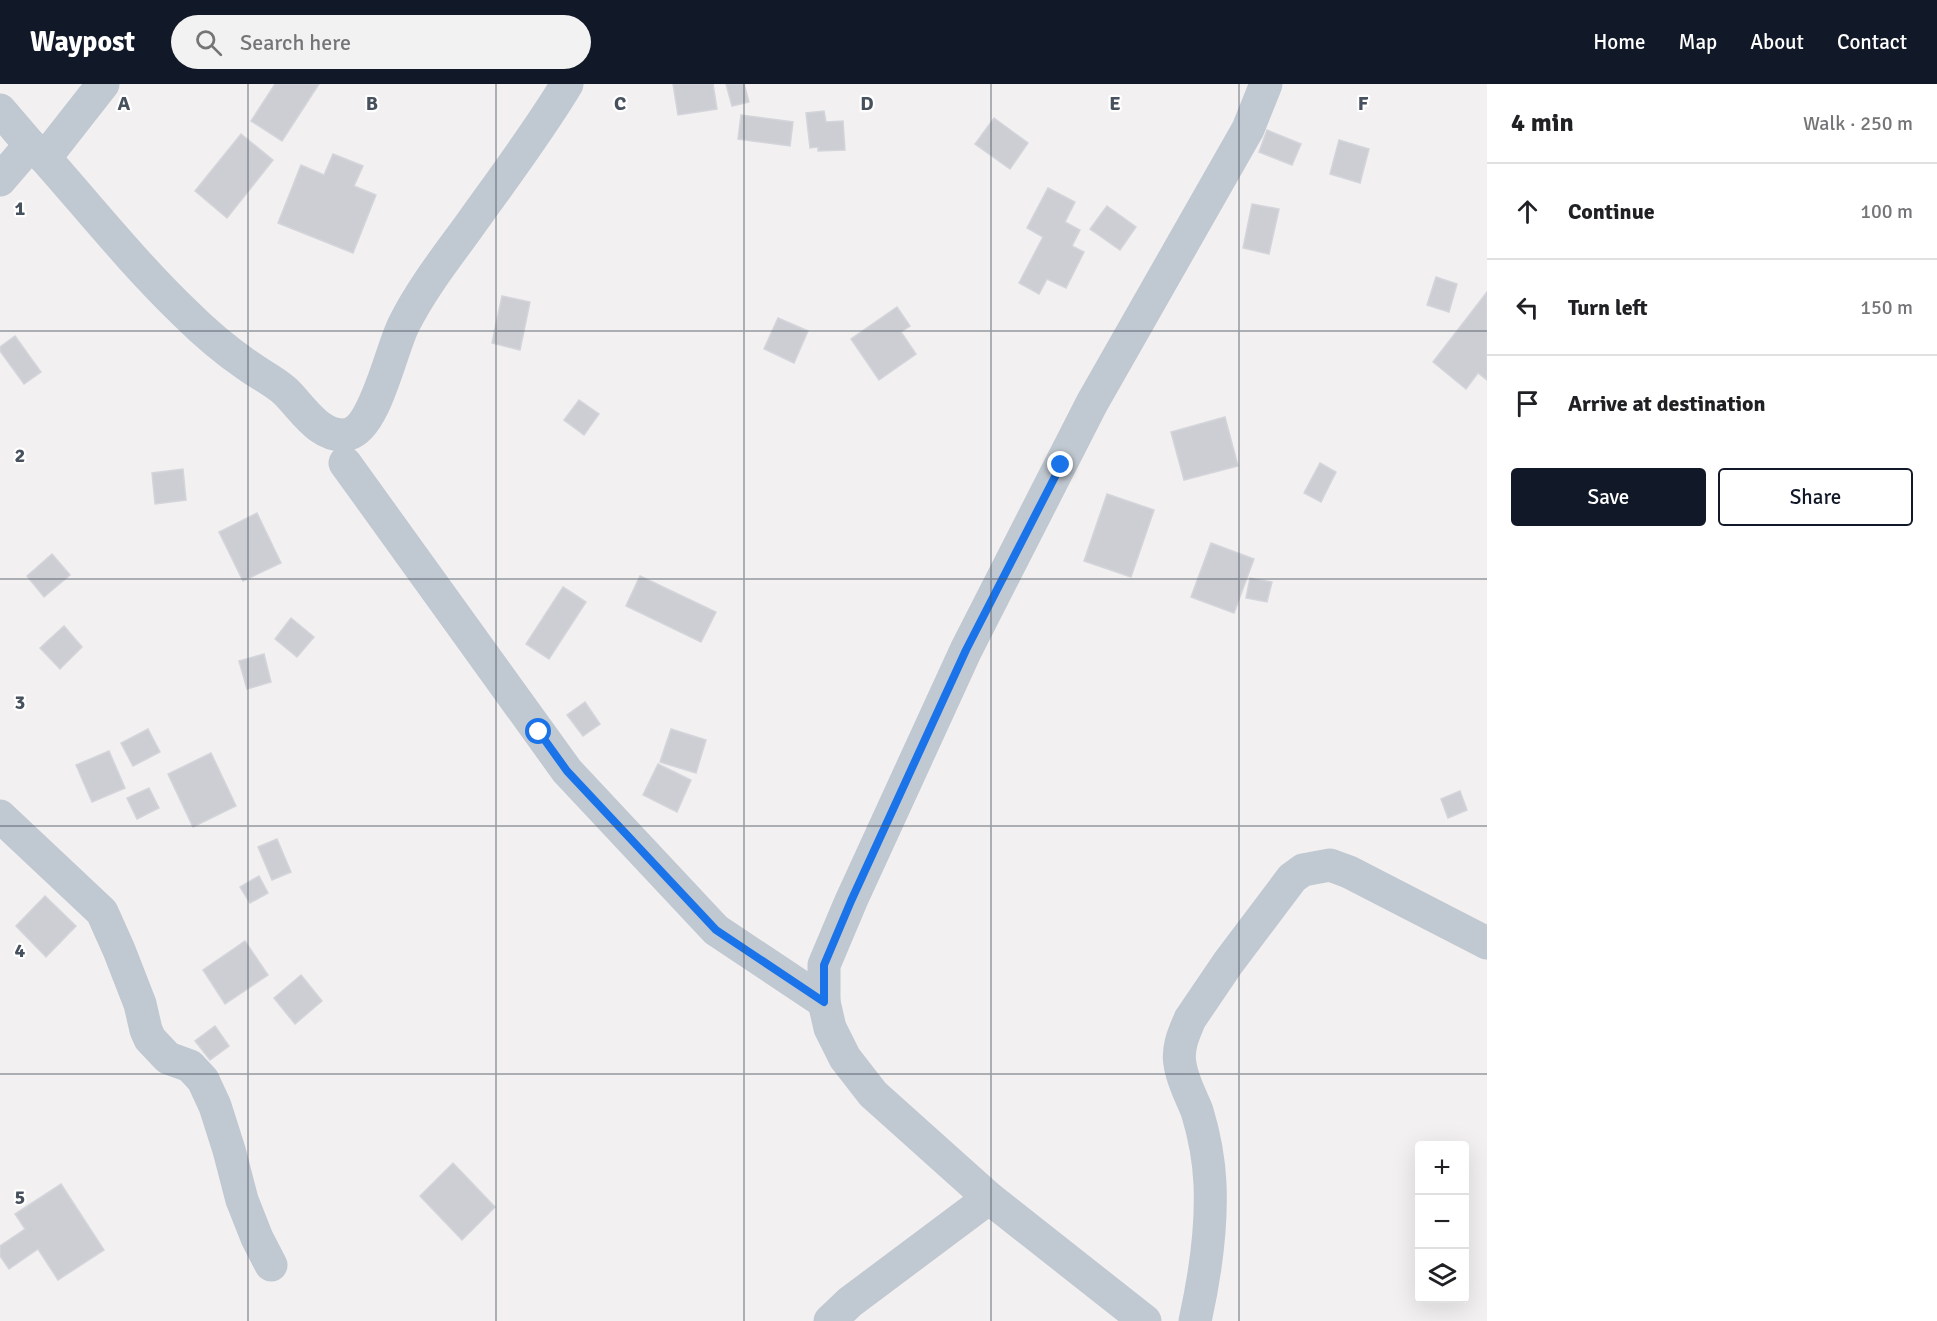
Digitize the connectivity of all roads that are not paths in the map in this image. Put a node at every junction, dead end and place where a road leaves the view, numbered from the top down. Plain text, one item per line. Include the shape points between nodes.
1 (103, 84) edge
2 (567, 84) edge
3 (1266, 84) edge
4 (0, 111) edge
5 (38, 151) junction
6 (0, 180) edge
7 (345, 463) dead end
8 (0, 816) edge
9 (1487, 943) edge
10 (824, 1002) junction
11 (989, 1198) junction
12 (271, 1265) dead end
13 (830, 1321) edge
14 (1145, 1321) edge
15 (1195, 1321) edge

1 - 5 street
2 - 5 street via 424,289 404,325 374,406 357,431 347,434 335,435 322,429 283,390 227,351 185,314
3 - 10 street via 1248,129 1092,403 966,650 824,965
4 - 5 street
5 - 6 street
7 - 10 street via 567,771 716,930
8 - 12 street via 102,912 140,1004 150,1039 168,1058 190,1066 203,1080 215,1106 242,1200
9 - 15 street via 1330,865 1303,870 1292,878 1260,918 1190,1019 1180,1052 1181,1069 1203,1136 1210,1184 1209,1254
10 - 11 street via 830,1028 844,1058 873,1094
11 - 13 street
11 - 14 street

